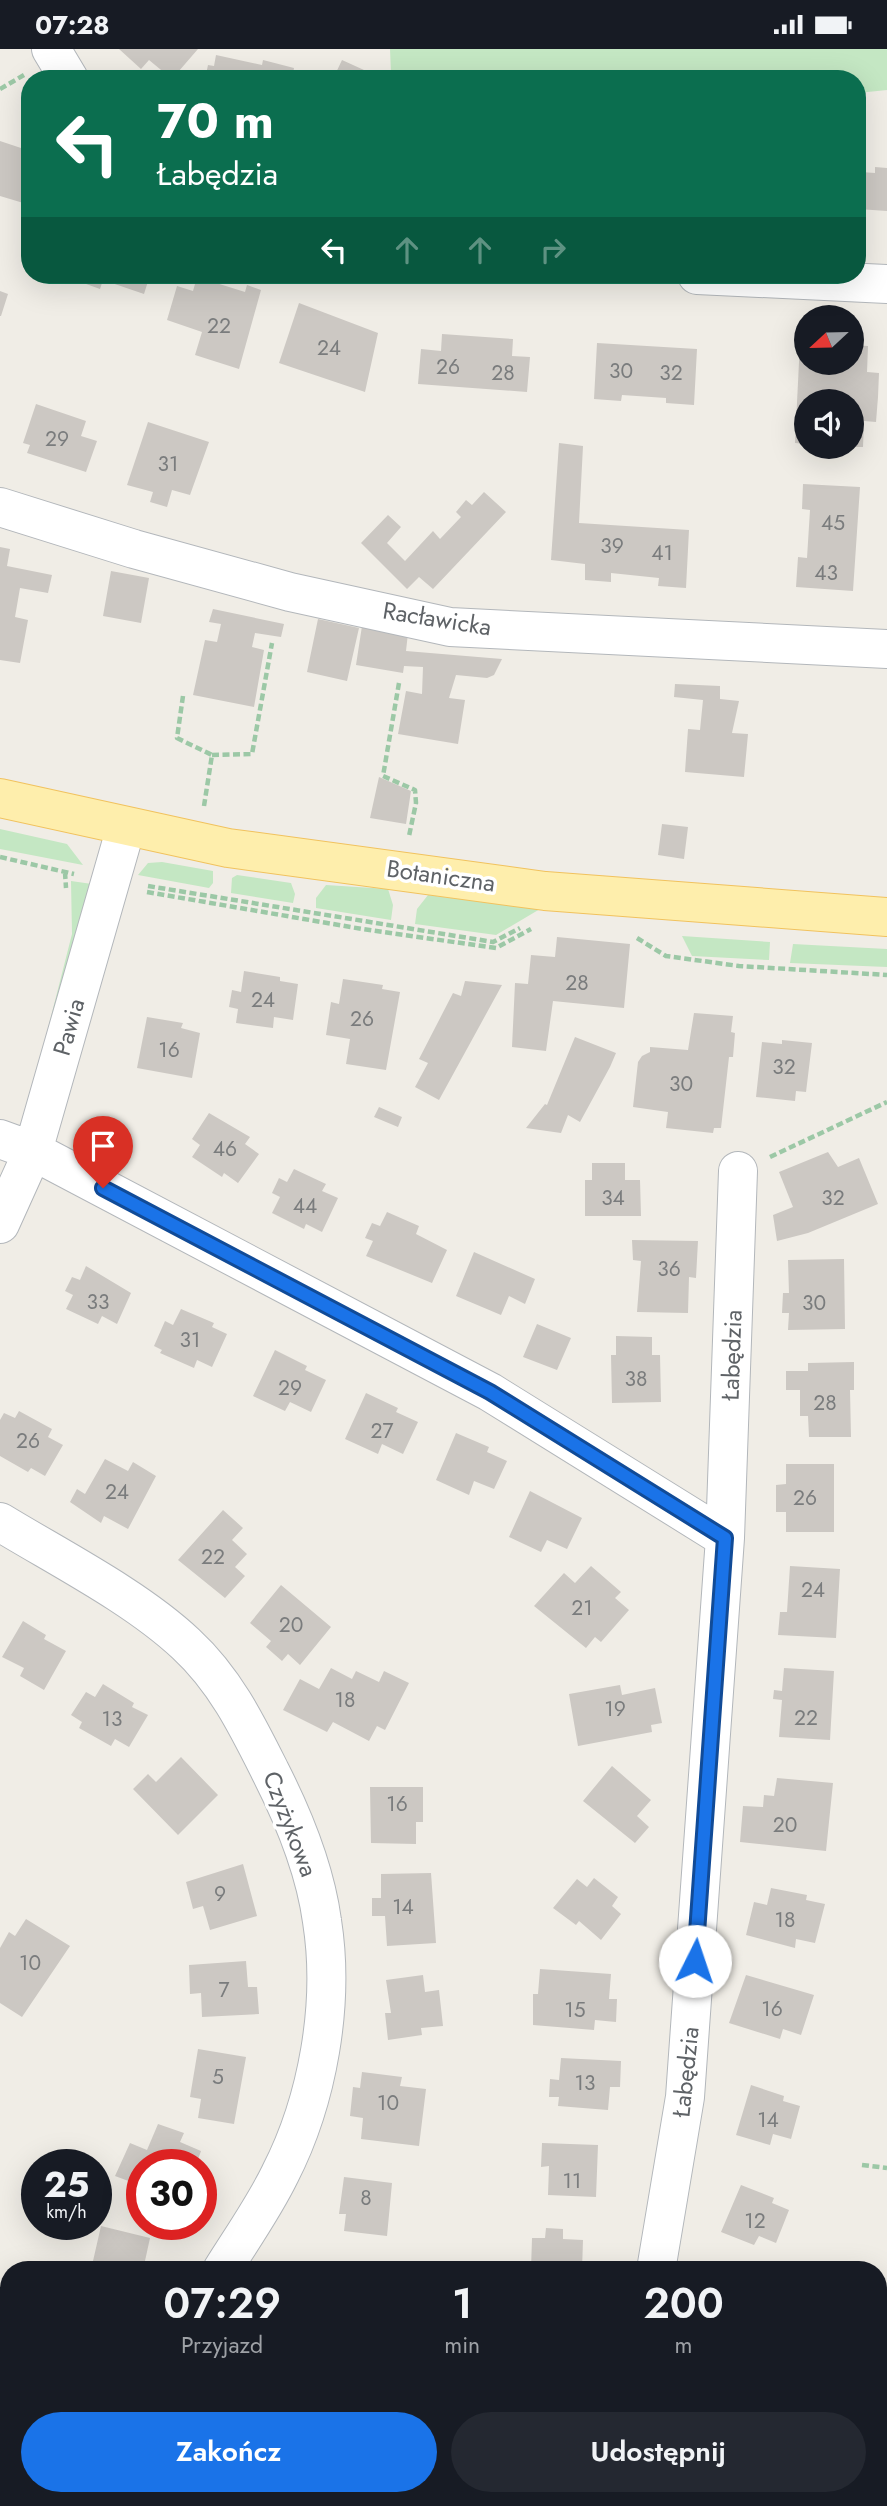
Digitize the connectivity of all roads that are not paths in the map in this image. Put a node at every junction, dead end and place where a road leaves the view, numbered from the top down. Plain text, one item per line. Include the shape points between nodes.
1 (51, 49) edge
2 (64, 70) edge
3 (866, 283) edge
4 (887, 284) edge
5 (0, 507) edge
6 (887, 649) edge
7 (0, 798) edge
8 (126, 827) junction
9 (887, 917) edge
10 (16, 1145) edge
11 (738, 1171) road end
12 (0, 1224) edge
13 (0, 1522) edge
14 (725, 1538) junction
15 (228, 2261) edge
16 (658, 2261) edge

1 - 2 street
3 - 4 street
5 - 6 street, Racławicka via 268,586 450,627
7 - 8 main road, Botaniczna
8 - 9 main road, Botaniczna via 229,848 545,891
8 - 10 street, Pawia
10 - 12 street, Pawia
10 - 14 street via 490,1392
11 - 14 street, Łabędzia
13 - 15 street, Czyżykowa via 153,1617 219,1678 278,1787 307,1855 323,1922 320,2052 305,2113 281,2174
14 - 16 street, Łabędzia via 685,2097

